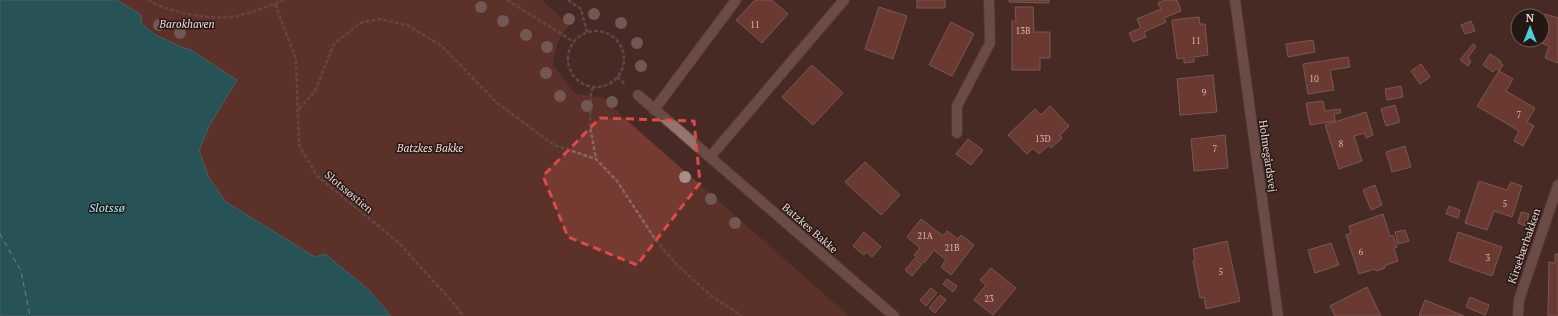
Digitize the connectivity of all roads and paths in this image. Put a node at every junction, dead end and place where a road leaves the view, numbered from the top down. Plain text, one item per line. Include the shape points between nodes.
1 (148, 0) edge
2 (284, 0) edge
3 (507, 0) edge
4 (568, 0) edge
5 (736, 0) edge
6 (844, 0) edge
7 (989, 0) edge
8 (1235, 0) edge
9 (275, 4) junction
10 (587, 32) junction
11 (574, 42) junction
12 (593, 86) junction
13 (638, 95) dead end
14 (299, 109) junction
15 (654, 110) junction
16 (957, 134) dead end
17 (710, 157) junction
18 (596, 160) junction
19 (1558, 188) edge
20 (463, 316) edge
21 (742, 316) edge
22 (894, 316) edge
23 (1278, 316) edge
24 (1518, 316) edge

1 - 9 path via 179,13 205,17 236,16
2 - 9 path
3 - 11 path
4 - 10 path via 581,9
5 - 15 street
6 - 17 street
7 - 16 street via 990,43 957,106
8 - 23 street, Holmegårdsvej
9 - 14 path, Slotssøstien via 296,59
10 - 11 path
10 - 12 path via 602,31 613,36 622,47 624,56 623,68 613,82
11 - 12 path via 568,62 573,74 584,84
12 - 18 path via 590,126
13 - 15 street, Batzkes Bakke
14 - 18 path via 315,91 334,44 360,23 379,19 406,26 442,46 502,107 554,145
14 - 20 path, Slotssøstien via 299,145 318,176 398,242
15 - 17 street, Batzkes Bakke
17 - 22 street, Batzkes Bakke
18 - 21 path via 617,181 655,239 676,264 710,295
19 - 24 street, Kirsebærbakken via 1519,300

